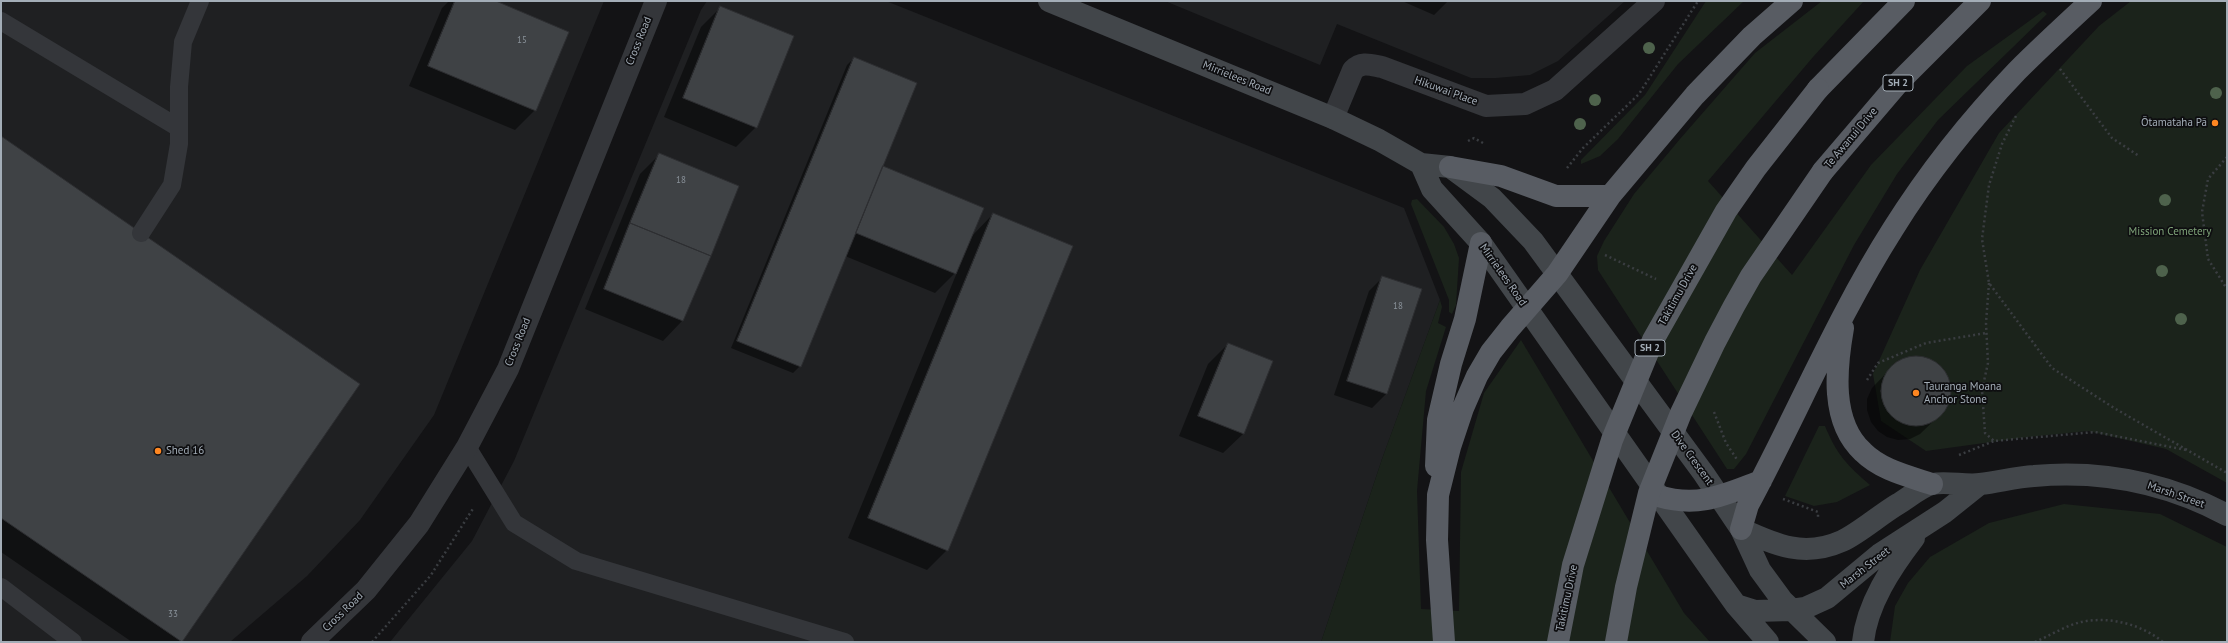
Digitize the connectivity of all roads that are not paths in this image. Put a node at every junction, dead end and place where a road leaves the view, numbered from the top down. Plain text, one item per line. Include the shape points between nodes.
1 (200, 1) edge
2 (656, 1) edge
3 (1049, 1) edge
4 (1654, 1) edge
5 (1792, 1) edge
6 (1904, 1) edge
7 (1980, 1) edge
8 (2091, 1) edge
9 (1, 21) edge
10 (1333, 118) junction
11 (179, 128) junction
12 (1421, 164) junction
13 (1450, 167) junction
14 (1610, 196) junction
15 (141, 233) dead end
16 (1480, 243) junction
17 (1557, 274) junction
18 (1848, 305) junction
19 (1527, 309) junction
20 (467, 447) junction
21 (1761, 481) junction
22 (1932, 484) junction
23 (1980, 484) junction
24 (1438, 495) junction
25 (1658, 496) junction
26 (1719, 497) junction
27 (2227, 515) edge
28 (1922, 528) junction
29 (1741, 529) junction
30 (1, 587) edge
31 (1736, 605) junction
32 (1791, 610) junction
33 (73, 642) edge
34 (312, 642) edge
35 (845, 642) edge
36 (1444, 642) edge
37 (1558, 642) edge
38 (1616, 642) edge
39 (1768, 642) edge
40 (1824, 642) edge
41 (1863, 642) edge

1 - 11 lane via 183,42
2 - 20 street, Cross Road via 508,369
3 - 10 main road, Mirrielees Road
4 - 10 street, Hikuwai Place via 1554,90 1525,104 1486,106 1382,67 1367,64 1357,66 1353,70
5 - 14 highway via 1752,36 1695,95
6 - 37 highway, Takitimu Drive / SH 2, bridge via 1818,89 1756,168 1726,211 1653,340 1608,455 1573,565
7 - 38 highway, Te Awanui Drive / SH 2, bridge via 1899,82 1823,172 1751,276 1690,394 1649,493 1626,587
8 - 18 highway via 2017,71 1964,130 1893,228
9 - 11 lane
10 - 12 main road, Mirrielees Road via 1380,140
11 - 15 lane via 172,185
12 - 13 main road, Mirrielees Road
12 - 16 main road, Mirrielees Road via 1432,189
13 - 14 highway via 1501,176 1556,196
13 - 17 main road via 1492,198 1534,241
14 - 17 highway
16 - 19 main road, Mirrielees Road
16 - 24 highway via 1465,319 1438,420
17 - 19 highway
17 - 26 main road, Dive Crescent
18 - 21 highway
18 - 22 highway via 1836,376 1844,426 1862,452 1876,462
19 - 24 highway via 1491,352 1477,376 1450,447
19 - 25 main road
20 - 34 street, Cross Road via 418,524 366,590
20 - 35 lane via 514,523 576,561
21 - 26 highway
21 - 29 highway via 1748,505
22 - 23 main road, Marsh Street
22 - 29 main road via 1843,540 1819,549 1794,549 1773,544
23 - 27 main road, Marsh Street via 2051,475 2087,474 2114,477 2182,495
23 - 28 main road, Marsh Street
24 - 36 highway via 1437,540
25 - 26 highway via 1677,502
25 - 31 main road
26 - 29 main road, Dive Crescent
28 - 32 main road, Marsh Street via 1880,554 1827,598 1805,608
28 - 41 main road via 1898,559 1884,583 1871,610
29 - 32 main road, Dive Crescent via 1760,570
30 - 33 lane
31 - 32 main road, Marsh Street via 1755,611
31 - 39 main road
32 - 40 main road, Dive Crescent

